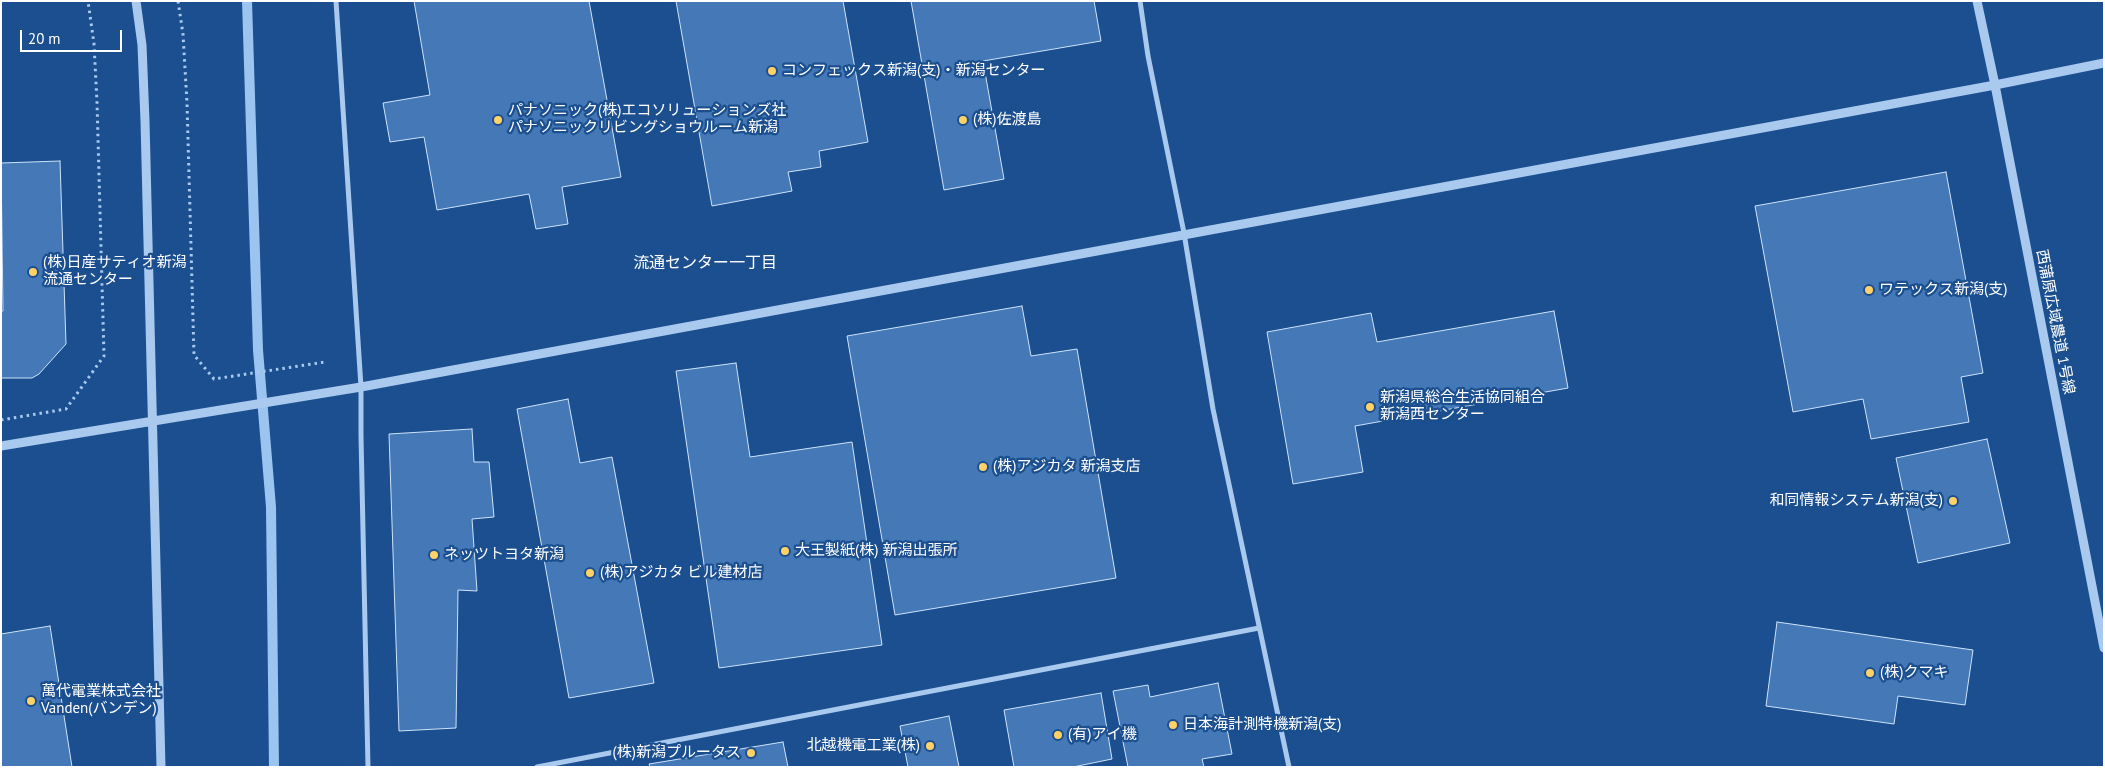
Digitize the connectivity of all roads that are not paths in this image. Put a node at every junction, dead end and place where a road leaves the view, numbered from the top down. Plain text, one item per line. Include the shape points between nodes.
1 (136, 1) edge
2 (336, 1) edge
3 (1140, 1) edge
4 (1977, 1) edge
5 (2104, 63) edge
6 (1995, 85) junction
7 (1184, 234) junction
8 (362, 387) junction
9 (153, 422) junction
10 (1, 446) edge
11 (1259, 628) junction
12 (2104, 648) edge
13 (161, 767) edge
14 (368, 767) edge
15 (537, 767) edge
16 (1289, 767) edge

1 - 9 street via 144,83
2 - 8 street
3 - 7 street
4 - 6 street, 西蒲原広域農道 1号線
5 - 6 street
6 - 7 street
6 - 12 street, 西蒲原広域農道 1号線
7 - 8 street
7 - 11 street via 1213,408
8 - 9 street
8 - 14 street
9 - 10 street
9 - 13 street
11 - 15 street
11 - 16 street

